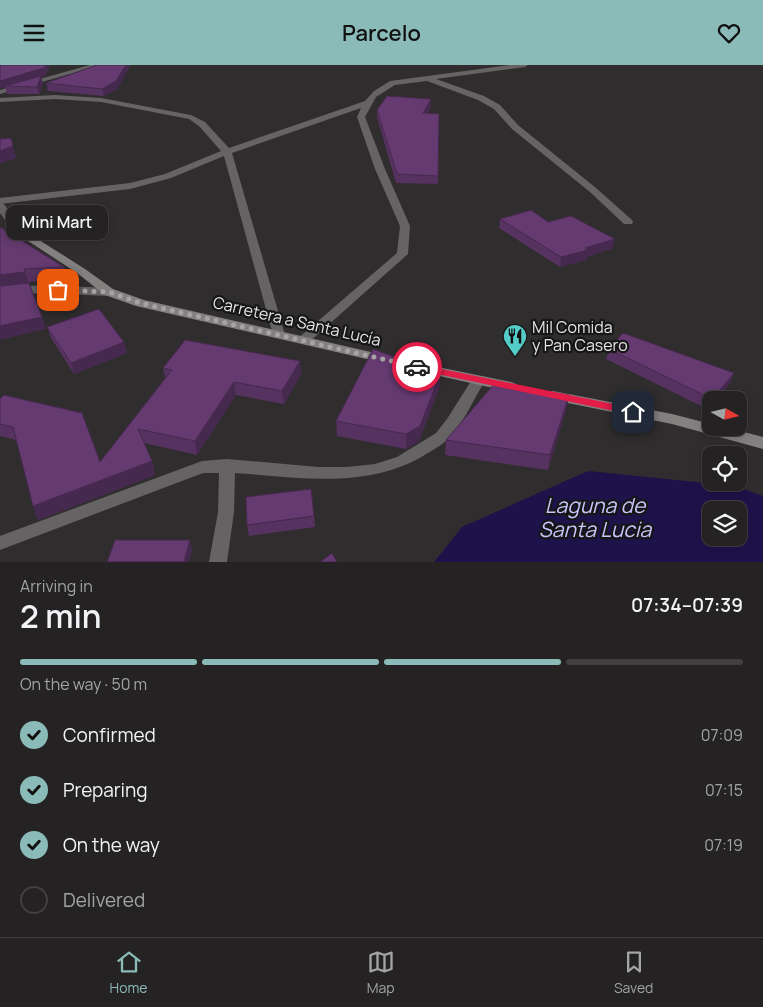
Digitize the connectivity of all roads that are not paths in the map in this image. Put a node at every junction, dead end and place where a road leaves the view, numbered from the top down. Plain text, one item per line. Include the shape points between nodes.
1 (98, 65) edge
2 (525, 65) edge
3 (424, 78) junction
4 (0, 92) edge
5 (0, 100) edge
6 (368, 103) junction
7 (227, 151) junction
8 (0, 201) edge
9 (0, 206) edge
10 (628, 222) dead end
11 (17, 229) joint
12 (109, 292) junction
13 (0, 293) edge
14 (279, 335) junction
15 (303, 340) junction
16 (478, 381) junction
17 (763, 443) edge
18 (227, 465) junction
19 (0, 543) edge
20 (218, 562) edge

1 - 4 street
2 - 3 street
3 - 6 street via 393,83 376,91
3 - 10 street via 497,107 515,127 600,195
5 - 7 street via 55,97 101,100 191,117
6 - 7 street
6 - 15 street via 362,117 380,169 406,226 402,254
7 - 8 street via 168,175 130,186
7 - 14 street
9 - 11 street
11 - 12 main road, Carretera a Santa Lucía
12 - 13 street via 41,289
12 - 14 main road, Carretera a Santa Lucía via 140,303
14 - 15 main road, Carretera a Santa Lucía
15 - 16 main road, Carretera a Santa Lucía
16 - 17 main road, Carretera a Santa Lucía via 672,419
16 - 18 street via 442,435 417,454 386,468 317,474
18 - 19 street via 195,469
18 - 20 street via 226,512

